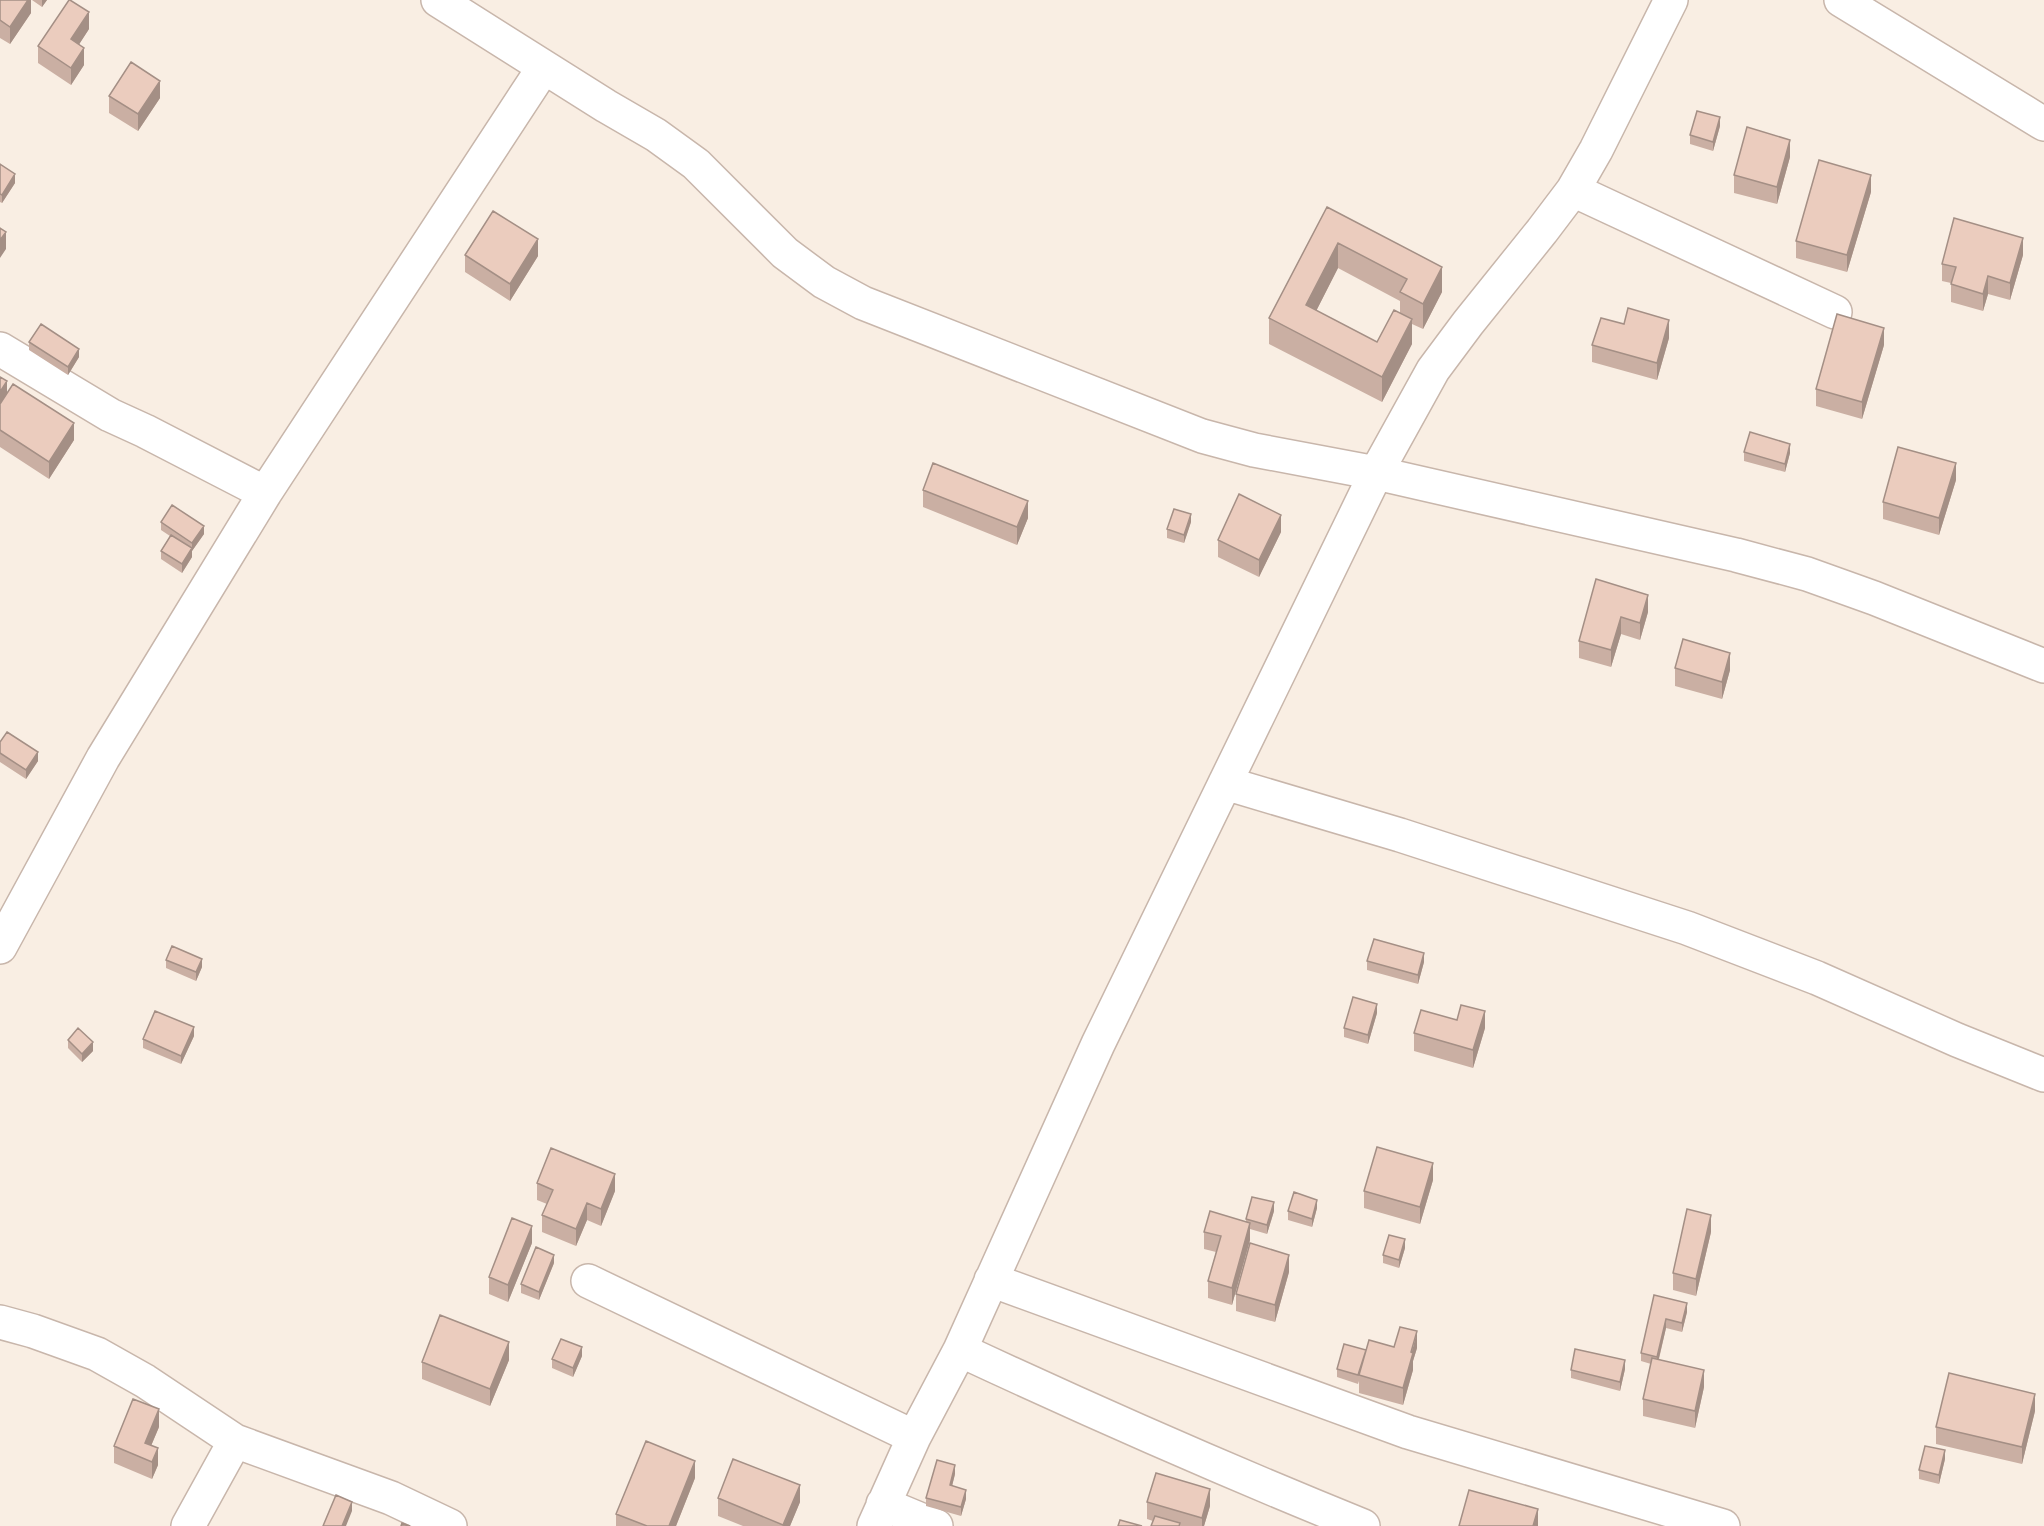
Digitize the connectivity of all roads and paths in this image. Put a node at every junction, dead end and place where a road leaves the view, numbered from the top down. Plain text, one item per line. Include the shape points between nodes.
1 (438, 0) edge
2 (1671, 0) edge
3 (1841, 0) edge
4 (544, 67) junction
5 (2044, 124) edge
6 (1573, 190) junction
7 (1835, 312) edge
8 (0, 349) edge
9 (1376, 473) junction
10 (265, 494) junction
11 (2044, 666) edge
12 (1225, 783) junction
13 (0, 947) edge
14 (2044, 1075) edge
15 (991, 1280) junction
16 (588, 1281) dead end
17 (0, 1322) edge
18 (960, 1350) junction
19 (914, 1437) junction
20 (235, 1442) junction
21 (879, 1515) edge
22 (188, 1526) edge
23 (450, 1526) edge
24 (936, 1526) edge
25 (1364, 1526) edge
26 (1723, 1526) edge

1 - 4 street
2 - 6 street
3 - 5 street
4 - 9 street via 696,164 785,253 824,282 863,303 1202,435 1254,450
4 - 10 street
6 - 7 street
6 - 9 street via 1433,370
8 - 10 street via 110,415
9 - 11 street via 1807,574
9 - 12 street
10 - 13 street via 103,758
12 - 14 street via 1688,928 1817,978
12 - 15 street via 1098,1044
15 - 18 street
15 - 26 street via 1408,1432
16 - 19 street
17 - 20 street via 97,1354 145,1381
18 - 19 street
18 - 25 street via 1093,1412
19 - 21 street
20 - 22 street
20 - 23 street via 391,1498
21 - 24 street

